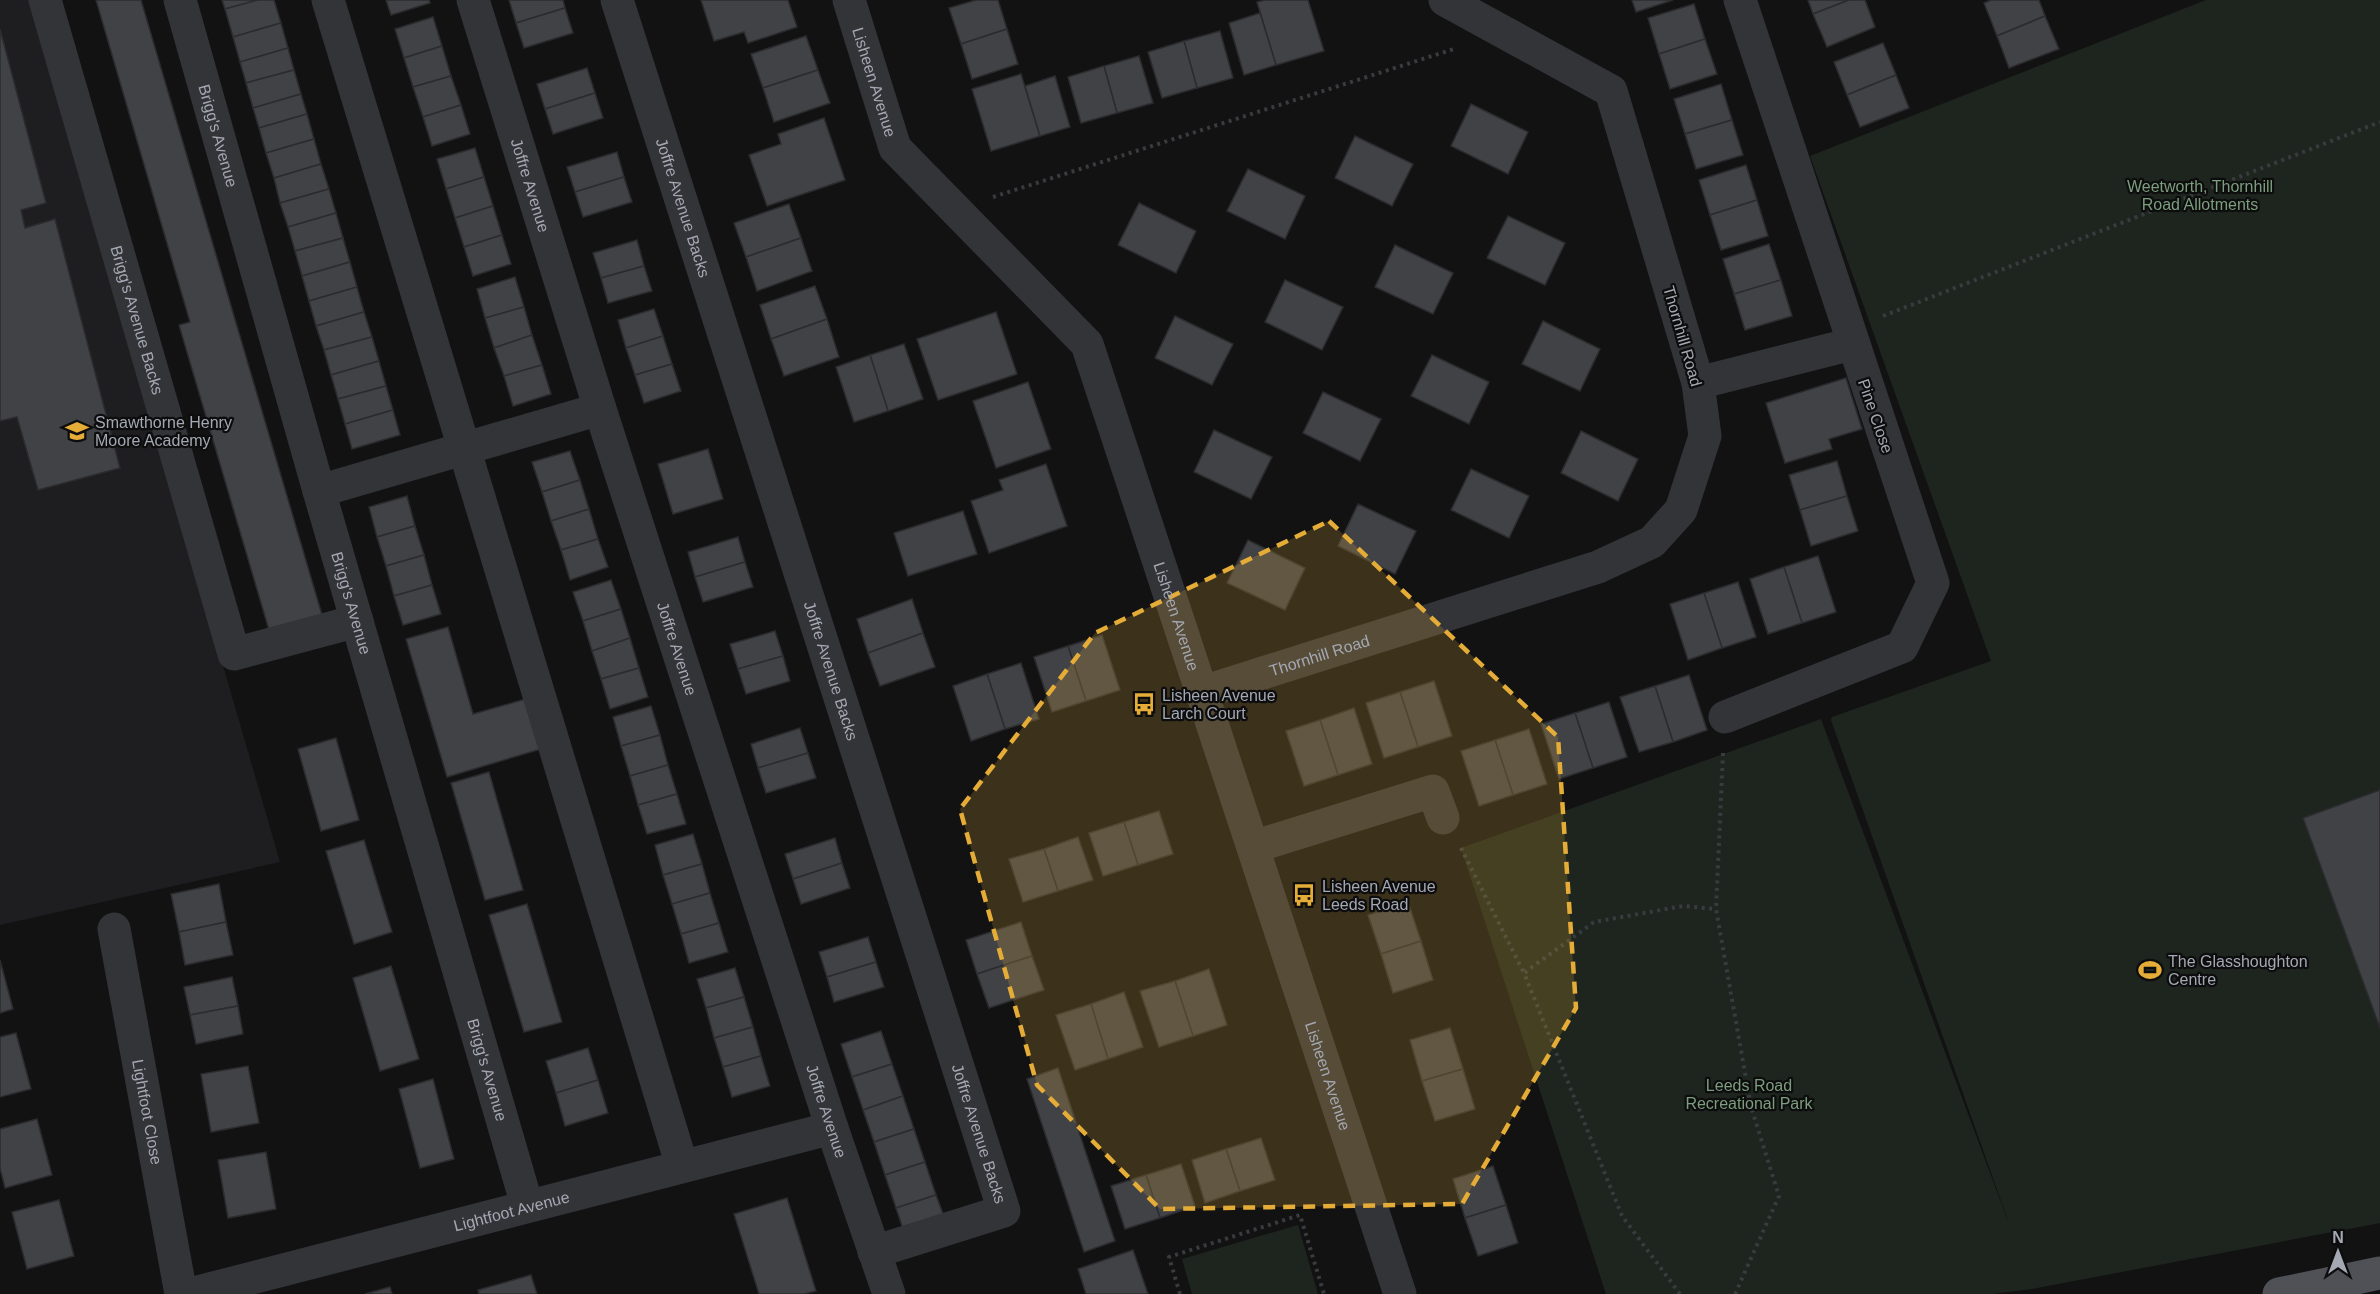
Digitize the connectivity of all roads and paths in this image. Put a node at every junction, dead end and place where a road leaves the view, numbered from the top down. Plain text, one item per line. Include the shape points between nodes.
1 (45, 0) edge
2 (180, 0) edge
3 (328, 0) edge
4 (473, 0) edge
5 (617, 0) edge
6 (849, 0) edge
7 (1445, 0) edge
8 (1740, 0) edge
9 (1505, 32) junction
10 (2380, 123) edge
11 (955, 209) junction
12 (1850, 337) junction
13 (1698, 383) junction
14 (600, 409) junction
15 (465, 449) junction
16 (319, 491) junction
17 (357, 621) junction
18 (1203, 692) junction
19 (1725, 717) joint
20 (1443, 818) joint
21 (1252, 847) junction
22 (1716, 909) junction
23 (114, 929) dead end
24 (1524, 973) junction
25 (832, 1128) junction
26 (682, 1166) junction
27 (527, 1205) junction
28 (874, 1252) junction
29 (2380, 1273) edge
30 (181, 1294) edge
31 (190, 1294) edge
32 (889, 1294) edge
33 (1180, 1294) edge
34 (1324, 1294) edge
35 (1400, 1294) edge
36 (1680, 1294) edge
37 (1735, 1294) edge
38 (2280, 1294) edge

1 - 17 street, Brigg's Avenue Backs via 234,654
2 - 16 street, Brigg's Avenue
3 - 15 street
4 - 14 street, Joffre Avenue
5 - 28 street, Joffre Avenue Backs via 1004,1211
6 - 11 street, Lisheen Avenue via 895,148
7 - 9 street, Thornhill Road
8 - 12 street, Pine Close
9 - 11 path
9 - 13 street, Thornhill Road via 1611,91
10 - 12 path
11 - 18 street, Lisheen Avenue via 1087,344
12 - 13 street
12 - 19 street, Pine Close via 1933,583 1902,647
13 - 18 street, Thornhill Road via 1705,436 1695,473 1681,510 1652,542 1598,567
14 - 15 street
14 - 25 street, Joffre Avenue
15 - 16 street
15 - 26 street
16 - 17 street, Brigg's Avenue
17 - 27 street, Brigg's Avenue
18 - 21 street, Lisheen Avenue
19 - 22 path
20 - 21 street via 1433,791
20 - 24 path
21 - 35 street, Lisheen Avenue
22 - 24 path via 1683,906 1594,922
22 - 37 path via 1751,1107 1779,1196
23 - 30 street, Lightfoot Close
24 - 36 path via 1622,1216
25 - 26 street, Lightfoot Avenue
25 - 28 street, Joffre Avenue
26 - 27 street, Lightfoot Avenue
27 - 31 street, Lightfoot Avenue
28 - 32 street, Joffre Avenue
29 - 38 main road
33 - 34 path via 1168,1257 1300,1215

